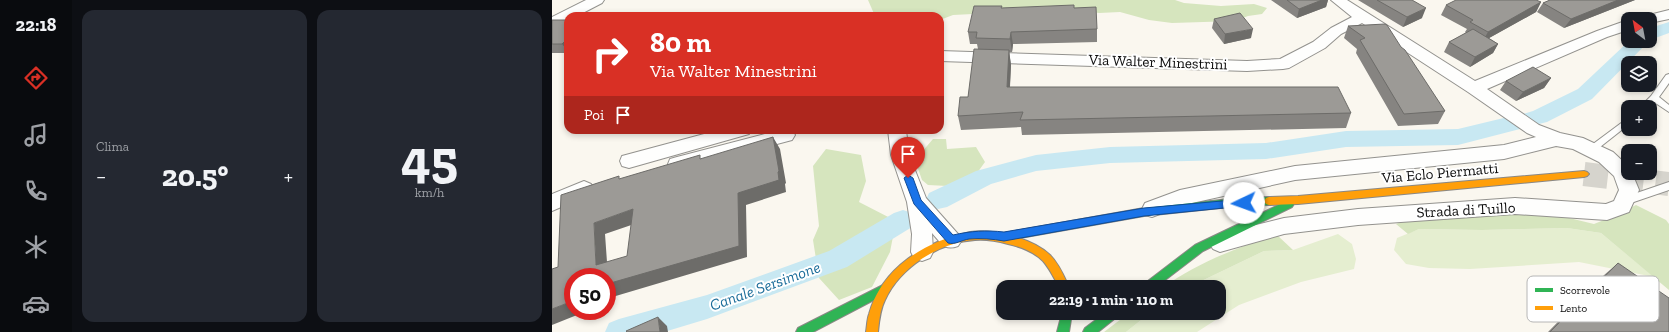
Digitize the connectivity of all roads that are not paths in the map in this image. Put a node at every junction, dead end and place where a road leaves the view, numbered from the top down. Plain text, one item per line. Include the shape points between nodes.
1 (597, 0) edge
2 (1338, 0) edge
3 (574, 12) edge
4 (1669, 14) edge
5 (564, 17) edge
6 (1362, 17) junction
7 (1657, 17) edge
8 (552, 23) edge
9 (1621, 27) edge
10 (944, 56) edge
11 (1669, 77) edge
12 (1474, 88) junction
13 (1654, 98) joint
14 (1503, 108) junction
15 (1669, 109) edge
16 (1621, 126) edge
17 (731, 134) edge
18 (897, 134) edge
19 (786, 135) dead end
20 (1556, 139) junction
21 (1592, 149) junction
22 (1504, 152) junction
23 (1584, 174) tunnel mouth
24 (601, 185) edge
25 (1669, 186) edge
26 (1298, 200) junction
27 (1624, 201) junction
28 (917, 202) junction
29 (552, 203) edge
30 (1144, 212) junction
31 (1004, 237) junction
32 (951, 240) junction
33 (1199, 248) junction
34 (922, 252) junction
35 (1060, 280) edge
36 (1157, 280) edge
37 (885, 289) junction
38 (1066, 320) edge
39 (1105, 320) edge
40 (802, 332) edge
41 (872, 332) edge
42 (1063, 332) edge
43 (1089, 332) edge

1 - 3 street
2 - 6 street
4 - 7 street
5 - 8 street
6 - 10 street, Via Walter Minestrini via 1336,31 1319,45 1283,64 1247,66
6 - 12 street
9 - 12 street
11 - 13 lane
12 - 14 street
13 - 15 lane
14 - 20 street via 1533,129
14 - 22 street via 1518,130 1517,144
16 - 21 lane
17 - 19 street via 626,170
18 - 28 street via 900,155
20 - 21 street
20 - 22 street
21 - 27 street via 1606,157 1622,172 1629,190
22 - 30 street via 1295,173 1180,198
23 - 26 main road, Via Eclo Piermatti
24 - 29 street via 578,191
25 - 27 lane
26 - 30 main road, Via Eclo Piermatti via 1230,203
26 - 33 main road, Via Eclo Piermatti
27 - 33 street, Strada di Tuillo via 1622,206 1607,212 1515,206 1358,216 1284,226
28 - 32 street
28 - 34 street
30 - 31 main road, Via Eclo Piermatti
31 - 32 main road, Via Eclo Piermatti via 987,234 969,235
31 - 35 main road, Via Eclo Piermatti via 1031,246 1051,263
32 - 34 main road, Via Eclo Piermatti
33 - 36 main road, Via Eclo Piermatti
34 - 37 main road, Via Eclo Piermatti via 901,269
37 - 40 main road, Via Eclo Piermatti
37 - 41 main road, Via Eclo Piermatti via 873,315
38 - 42 main road
39 - 43 main road

